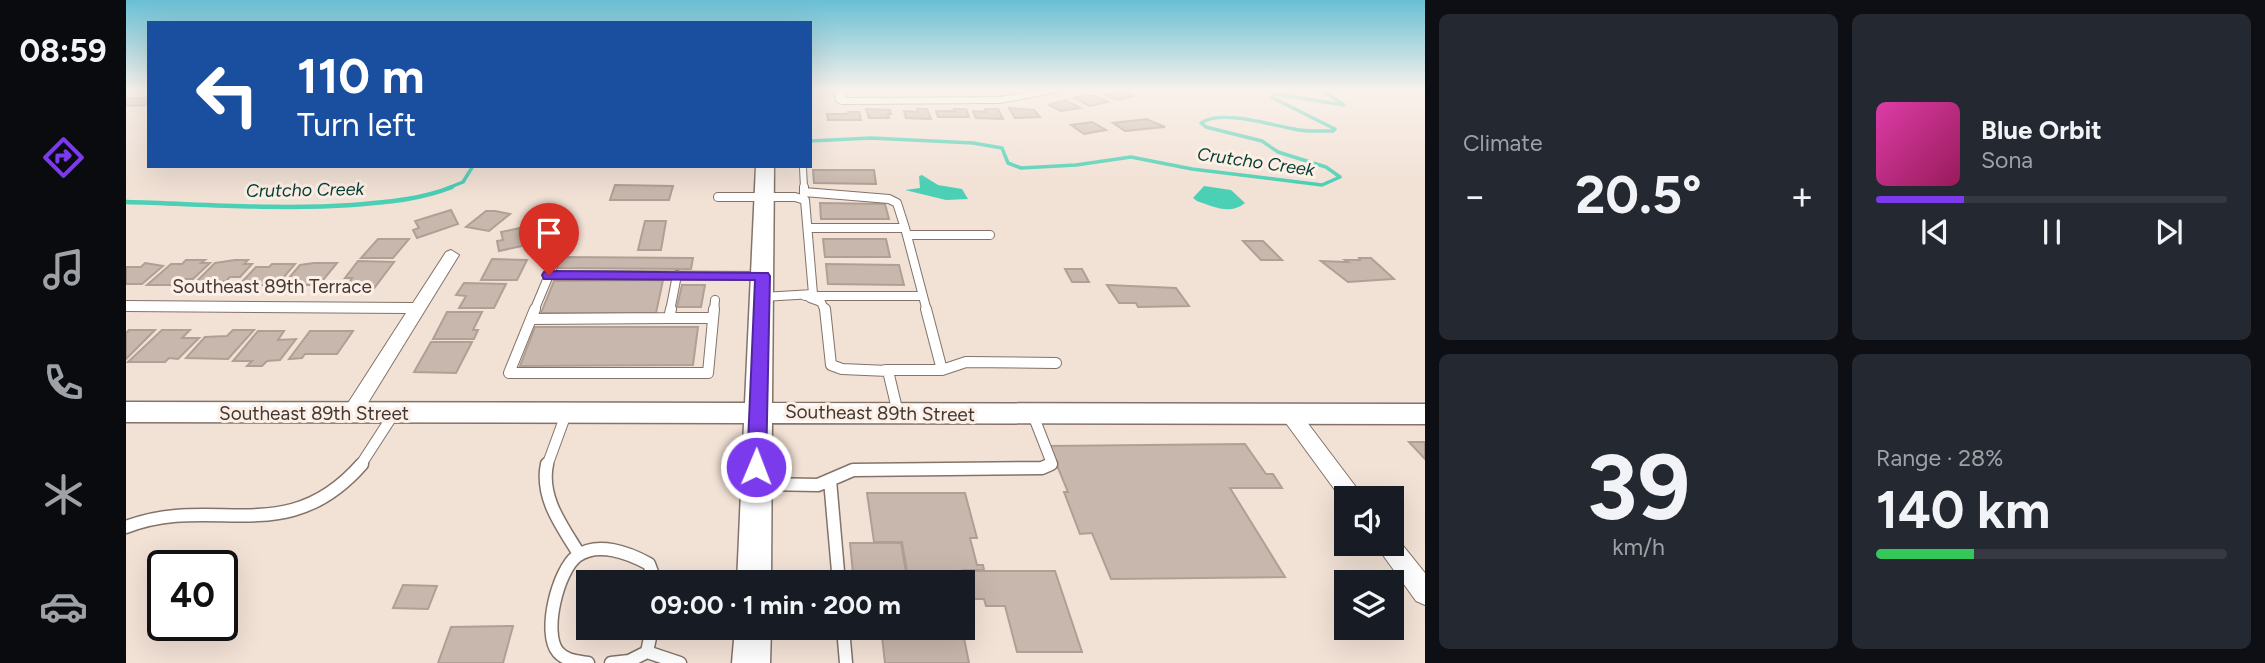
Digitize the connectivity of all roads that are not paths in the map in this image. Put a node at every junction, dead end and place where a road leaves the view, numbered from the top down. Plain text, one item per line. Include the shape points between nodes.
1 (765, 168) edge
2 (803, 168) edge
3 (804, 195) junction
4 (718, 197) dead end
5 (765, 197) junction
6 (808, 228) junction
7 (906, 231) junction
8 (990, 235) dead end
9 (451, 256) dead end
10 (555, 262) dead end
11 (549, 275) junction
12 (677, 275) junction
13 (762, 286) junction
14 (805, 296) junction
15 (923, 296) junction
16 (715, 299) dead end
17 (126, 306) edge
18 (418, 307) junction
19 (669, 318) junction
20 (713, 318) junction
21 (531, 319) junction
22 (1056, 363) dead end
23 (885, 370) junction
24 (942, 370) junction
25 (758, 411) junction
26 (126, 412) edge
27 (566, 412) junction
28 (394, 413) junction
29 (898, 413) junction
30 (351, 414) junction
31 (1033, 414) junction
32 (1290, 414) junction
33 (1425, 414) edge
34 (830, 480) junction
35 (756, 484) junction
36 (1344, 486) edge
37 (126, 527) edge
38 (579, 554) junction
39 (1397, 556) edge
40 (651, 570) edge
41 (754, 570) edge
42 (838, 570) edge
43 (1425, 593) edge
44 (650, 640) edge
45 (752, 640) edge
46 (844, 640) edge
47 (647, 652) junction
48 (588, 663) edge
49 (611, 663) edge
50 (680, 663) edge
51 (751, 663) edge
52 (846, 663) edge

1 - 5 street
2 - 3 lane
3 - 5 lane
3 - 6 lane
3 - 7 lane via 889,199 897,203
4 - 5 lane
5 - 13 street
6 - 7 lane
6 - 14 lane via 813,294
7 - 8 lane
7 - 15 lane
9 - 18 street
10 - 11 lane
11 - 12 lane
11 - 21 lane
12 - 13 lane
12 - 19 lane
13 - 14 lane
13 - 25 street
14 - 15 lane
14 - 23 lane via 821,302 825,309 831,365
15 - 24 lane
16 - 20 lane
17 - 18 street, Southeast 89th Terrace
18 - 30 street
19 - 20 lane
19 - 21 lane
20 - 21 lane via 708,373 509,373
22 - 24 lane via 967,362
23 - 24 lane
23 - 29 lane via 891,376
25 - 27 street, Southeast 89th Street
25 - 29 street, Southeast 89th Street
25 - 35 street
26 - 30 street, Southeast 89th Street
27 - 28 street, Southeast 89th Street
27 - 38 lane via 545,482 558,518
28 - 30 street, Southeast 89th Street
28 - 37 lane via 369,456 325,496 302,508 238,517 186,512 147,518
29 - 31 street, Southeast 89th Street
31 - 32 street, Southeast 89th Street
31 - 34 lane via 1051,461 1042,468 853,470
32 - 33 street, Southeast 89th Street
32 - 36 street
34 - 35 lane via 818,485
34 - 42 lane
35 - 41 street
38 - 40 lane via 627,552
38 - 48 lane via 565,570 551,624 552,642 567,659
39 - 43 street
44 - 47 lane
45 - 51 street
46 - 52 lane
47 - 49 lane
47 - 50 lane

